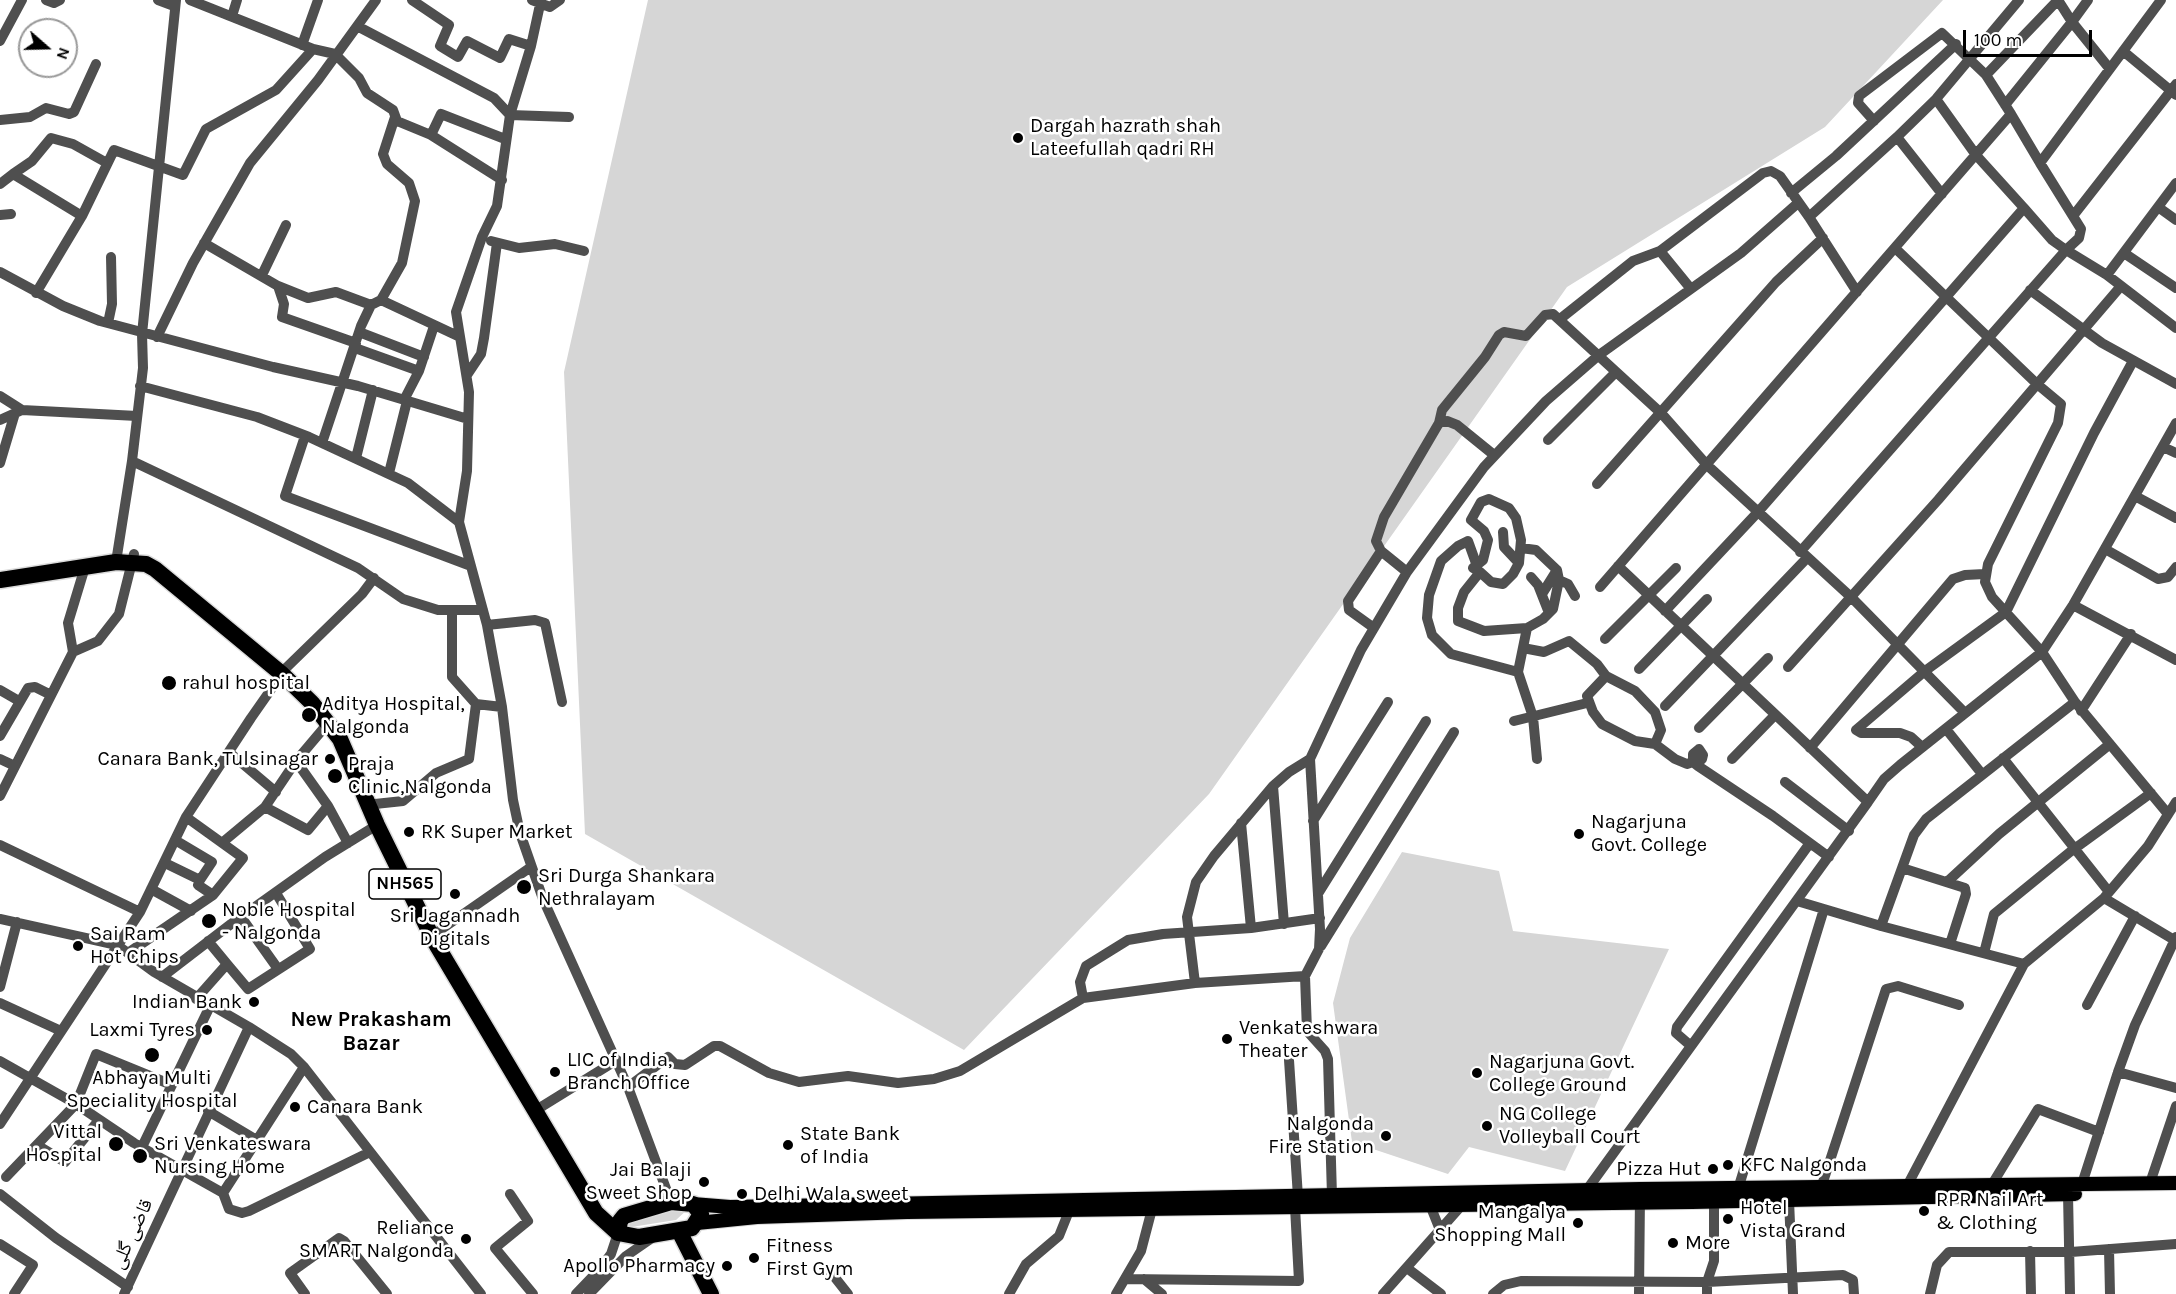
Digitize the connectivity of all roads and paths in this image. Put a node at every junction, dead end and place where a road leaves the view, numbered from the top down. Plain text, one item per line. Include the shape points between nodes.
1 (22, 0) edge
2 (46, 0) edge
3 (60, 0) edge
4 (158, 0) edge
5 (190, 0) edge
6 (237, 0) edge
7 (318, 0) edge
8 (376, 0) edge
9 (412, 0) edge
10 (560, 0) edge
11 (2019, 0) edge
12 (2088, 0) edge
13 (2161, 0) edge
14 (538, 1) edge
15 (175, 3) edge
16 (232, 16) junction
17 (2072, 22) junction
18 (357, 27) junction
19 (0, 41) edge
20 (1956, 44) junction
21 (531, 46) junction
22 (308, 47) junction
23 (2124, 51) junction
24 (335, 54) junction
25 (1971, 58) junction
26 (96, 64) dead end
27 (2109, 68) junction
28 (1986, 75) junction
29 (2174, 90) edge
30 (1936, 99) junction
31 (2008, 109) junction
32 (510, 115) junction
33 (395, 117) junction
34 (569, 117) dead end
35 (0, 120) edge
36 (1874, 121) junction
37 (431, 135) junction
38 (1897, 137) junction
39 (505, 139) junction
40 (1976, 155) junction
41 (107, 162) junction
42 (2040, 163) junction
43 (158, 168) junction
44 (13, 174) junction
45 (502, 180) junction
46 (2176, 183) edge
47 (0, 184) edge
48 (1791, 193) junction
49 (1942, 194) junction
50 (1798, 203) junction
51 (2158, 207) junction
52 (2024, 208) junction
53 (82, 216) junction
54 (2073, 216) junction
55 (1809, 217) junction
56 (2176, 220) edge
57 (286, 225) dead end
58 (482, 237) junction
59 (1822, 238) junction
60 (204, 243) junction
61 (497, 243) junction
62 (1895, 248) junction
63 (2066, 250) junction
64 (584, 251) dead end
65 (1660, 251) junction
66 (2124, 253) junction
67 (111, 257) dead end
68 (0, 272) edge
69 (262, 275) junction
70 (2107, 275) junction
71 (278, 285) junction
72 (2121, 285) junction
73 (2176, 288) edge
74 (1691, 289) junction
75 (2030, 290) junction
76 (36, 292) junction
77 (1857, 292) junction
78 (1945, 297) junction
79 (376, 303) junction
80 (1560, 320) junction
81 (108, 323) junction
82 (434, 326) junction
83 (2176, 328) edge
84 (2083, 329) junction
85 (142, 334) junction
86 (157, 337) junction
87 (460, 337) junction
88 (1989, 338) junction
89 (357, 341) junction
90 (1599, 356) junction
91 (424, 357) junction
92 (2133, 362) junction
93 (419, 371) junction
94 (1616, 372) junction
95 (467, 375) junction
96 (342, 381) junction
97 (2037, 384) junction
98 (2176, 384) edge
99 (140, 386) junction
100 (373, 390) junction
101 (0, 396) edge
102 (405, 401) junction
103 (18, 412) junction
104 (1662, 414) junction
105 (137, 416) junction
106 (468, 419) junction
107 (0, 420) edge
108 (1439, 423) junction
109 (2176, 423) edge
110 (305, 436) junction
111 (1548, 440) dead end
112 (322, 443) junction
113 (2163, 447) junction
114 (2176, 453) edge
115 (1494, 455) junction
116 (356, 458) junction
117 (132, 461) junction
118 (0, 463) edge
119 (1707, 465) junction
120 (389, 473) junction
121 (1598, 484) dead end
122 (2135, 496) junction
123 (1758, 512) junction
124 (2176, 518) edge
125 (459, 522) junction
126 (1503, 532) dead end
127 (1521, 548) junction
128 (2105, 549) junction
129 (1381, 551) junction
130 (124, 554) junction
131 (1804, 555) junction
132 (1519, 563) junction
133 (471, 566) junction
134 (1618, 566) junction
135 (85, 567) junction
136 (1481, 567) junction
137 (2176, 567) edge
138 (1676, 568) dead end
139 (1407, 572) junction
140 (0, 573) edge
141 (1985, 574) junction
142 (1558, 575) junction
143 (1531, 577) dead end
144 (374, 578) junction
145 (0, 580) edge
146 (1600, 587) dead end
147 (1542, 594) junction
148 (1648, 594) junction
149 (1575, 596) dead end
150 (1852, 597) junction
151 (1707, 599) dead end
152 (2073, 604) junction
153 (483, 610) junction
154 (1665, 611) junction
155 (452, 612) junction
156 (2006, 612) junction
157 (1549, 613) junction
158 (487, 625) junction
159 (1680, 625) junction
160 (1374, 628) junction
161 (1527, 628) junction
162 (2131, 634) junction
163 (1605, 639) dead end
164 (1898, 642) junction
165 (1523, 648) junction
166 (73, 652) junction
167 (2042, 652) junction
168 (1713, 656) junction
169 (1768, 658) dead end
170 (2176, 660) edge
171 (1788, 666) dead end
172 (1639, 669) dead end
173 (284, 671) junction
174 (1925, 671) junction
175 (1518, 672) junction
176 (1606, 676) junction
177 (1743, 684) junction
178 (0, 690) edge
179 (51, 695) junction
180 (19, 701) junction
181 (562, 702) dead end
182 (1388, 702) dead end
183 (1587, 703) junction
184 (476, 704) junction
185 (1665, 706) dead end
186 (2078, 706) junction
187 (502, 707) junction
188 (1965, 713) junction
189 (1775, 715) junction
190 (1533, 717) junction
191 (1426, 721) dead end
192 (1514, 721) dead end
193 (329, 722) junction
194 (1699, 728) dead end
195 (1946, 729) junction
196 (1454, 732) dead end
197 (0, 736) edge
198 (1655, 744) junction
199 (2110, 744) junction
200 (1922, 747) junction
201 (1810, 748) junction
202 (230, 753) junction
203 (2003, 758) junction
204 (0, 759) edge
205 (1310, 759) junction
206 (1537, 759) dead end
207 (1731, 759) dead end
208 (296, 761) junction
209 (15, 766) junction
210 (1982, 774) junction
211 (1785, 782) dead end
212 (1273, 786) junction
213 (276, 792) junction
214 (2151, 793) junction
215 (0, 796) edge
216 (1868, 802) junction
217 (2038, 802) junction
218 (2176, 802) edge
219 (375, 804) junction
220 (328, 806) junction
221 (265, 807) junction
222 (2168, 814) junction
223 (186, 817) junction
224 (1313, 821) junction
225 (1241, 823) junction
226 (377, 825) junction
227 (1849, 831) junction
228 (175, 840) junction
229 (222, 842) junction
230 (348, 843) junction
231 (1810, 843) junction
232 (0, 845) edge
233 (2074, 849) junction
234 (1829, 857) junction
235 (165, 862) junction
236 (531, 867) junction
237 (1902, 868) junction
238 (200, 880) junction
239 (1947, 882) junction
240 (151, 889) junction
241 (1319, 892) junction
242 (276, 893) junction
243 (213, 895) junction
244 (2106, 895) junction
245 (1797, 900) junction
246 (1824, 909) junction
247 (191, 911) junction
248 (140, 912) junction
249 (2135, 916) junction
250 (241, 917) junction
251 (1320, 918) junction
252 (0, 919) edge
253 (17, 922) junction
254 (1284, 924) junction
255 (1881, 926) junction
256 (1251, 928) junction
257 (436, 933) junction
258 (1188, 933) junction
259 (2176, 939) edge
260 (208, 941) junction
261 (1950, 944) junction
262 (117, 945) junction
263 (1319, 949) junction
264 (128, 953) junction
265 (1984, 953) junction
266 (227, 964) junction
267 (2024, 964) junction
268 (278, 969) junction
269 (1305, 976) junction
270 (162, 977) junction
271 (1195, 983) junction
272 (0, 987) edge
273 (1083, 998) junction
274 (196, 999) junction
275 (0, 1003) edge
276 (1959, 1005) dead end
277 (2087, 1005) dead end
278 (210, 1006) junction
279 (249, 1027) junction
280 (61, 1031) junction
281 (1691, 1046) junction
282 (617, 1060) junction
283 (1289, 1060) dead end
284 (0, 1061) edge
285 (304, 1067) junction
286 (2118, 1072) junction
287 (31, 1077) junction
288 (172, 1085) junction
289 (628, 1087) junction
290 (2176, 1088) edge
291 (76, 1104) junction
292 (2176, 1106) edge
293 (541, 1107) junction
294 (208, 1111) junction
295 (99, 1120) junction
296 (0, 1124) edge
297 (2099, 1132) junction
298 (255, 1140) junction
299 (37, 1145) junction
300 (142, 1147) junction
301 (370, 1152) junction
302 (181, 1168) junction
303 (6, 1177) dead end
304 (2150, 1183) junction
305 (2176, 1183) edge
306 (2082, 1184) junction
307 (1907, 1186) junction
308 (1991, 1186) junction
309 (1821, 1188) junction
310 (1738, 1189) junction
311 (1586, 1191) junction
312 (2176, 1192) edge
313 (223, 1193) junction
314 (0, 1194) edge
315 (510, 1194) dead end
316 (2068, 1194) junction
317 (1332, 1196) junction
318 (1640, 1196) junction
319 (1790, 1200) junction
320 (1714, 1201) junction
321 (671, 1202) junction
322 (1296, 1202) junction
323 (693, 1204) junction
324 (1430, 1205) junction
325 (1462, 1205) junction
326 (1152, 1209) junction
327 (1069, 1211) junction
328 (630, 1213) junction
329 (689, 1227) junction
330 (1440, 1230) junction
331 (618, 1233) junction
332 (660, 1234) junction
333 (0, 1244) edge
334 (2176, 1244) edge
335 (2109, 1249) junction
336 (2030, 1251) junction
337 (2071, 1252) junction
338 (1407, 1268) junction
339 (829, 1270) dead end
340 (1791, 1275) junction
341 (1125, 1279) junction
342 (1144, 1279) junction
343 (1639, 1282) junction
344 (1707, 1282) junction
345 (126, 1290) edge
346 (14, 1294) edge
347 (305, 1294) edge
348 (387, 1294) edge
349 (481, 1294) edge
350 (533, 1294) edge
351 (576, 1294) edge
352 (589, 1294) edge
353 (711, 1294) edge
354 (716, 1294) edge
355 (848, 1294) edge
356 (1009, 1294) edge
357 (1116, 1294) edge
358 (1162, 1294) edge
359 (1383, 1294) edge
360 (1442, 1294) edge
361 (1493, 1294) edge
362 (1639, 1294) edge
363 (1707, 1294) edge
364 (1793, 1294) edge
365 (1854, 1294) edge
366 (1930, 1294) edge
367 (2031, 1294) edge
368 (2070, 1294) edge
369 (2110, 1294) edge

1 - 19 street
2 - 3 street
4 - 15 street
5 - 16 street
6 - 16 street
7 - 22 street
8 - 18 street
9 - 21 street via 449,25 440,46 458,57 467,41 500,58 509,39
10 - 14 street via 550,7
11 - 25 street
12 - 17 street
13 - 23 street
14 - 21 street
15 - 43 street
16 - 22 street
17 - 27 street
17 - 28 street via 2058,0
17 - 31 street
18 - 24 street
18 - 32 street via 494,98
20 - 25 street
20 - 36 street
20 - 36 street via 1945,34 1939,34 1863,92 1858,103
21 - 32 street
22 - 24 street
22 - 43 street via 276,90 206,129 183,175
23 - 27 street
23 - 29 street
24 - 33 street via 359,78 367,93 393,110
24 - 60 street via 250,163
25 - 28 street
25 - 30 street
26 - 35 street via 74,112 46,108 30,117
27 - 42 street
28 - 31 street
29 - 54 street
30 - 38 street
30 - 40 street
31 - 40 street
31 - 42 street
32 - 34 street
32 - 39 street
33 - 37 street
33 - 79 street via 383,154 387,164 409,183 415,201 402,264
36 - 48 street
37 - 39 street via 441,114
37 - 45 street
38 - 49 street
38 - 55 street
39 - 45 street
40 - 49 street
40 - 52 street
41 - 43 street via 116,149
41 - 44 street via 73,144 51,138 32,161
41 - 53 street
42 - 54 street
43 - 85 street
44 - 47 street
44 - 53 street
45 - 58 street via 497,206
46 - 51 street
48 - 50 street
48 - 65 street via 1780,176 1771,171 1763,173
49 - 62 street
50 - 55 street
50 - 74 street via 1741,253
51 - 56 street
51 - 66 street
52 - 63 street
52 - 78 street
53 - 76 street
54 - 63 street via 2081,231
55 - 59 street
57 - 69 street
58 - 61 street
58 - 87 street via 456,312
59 - 77 street
59 - 104 street via 1776,282
60 - 69 street
60 - 86 street
61 - 64 street via 519,248 555,244
61 - 95 street via 481,354
62 - 77 street
62 - 78 street
63 - 70 street
63 - 75 street
65 - 74 street
65 - 80 street via 1633,261
66 - 70 street
66 - 73 street
67 - 81 street via 112,304
68 - 76 street
69 - 71 street
70 - 72 street
71 - 79 street via 308,297 336,292
71 - 89 street via 284,304 282,317
72 - 83 street
72 - 84 street
74 - 90 street
75 - 84 street
75 - 88 street
76 - 81 street
77 - 119 street
78 - 88 street
78 - 123 street
79 - 82 street
79 - 89 street
80 - 90 street
80 - 108 street via 1547,314 1526,336 1504,332 1499,335 1442,410
81 - 85 street
82 - 87 street
82 - 91 street
84 - 92 street
84 - 97 street
85 - 86 street
85 - 99 street
86 - 96 street
87 - 95 street
88 - 97 street
88 - 131 street
89 - 91 street
89 - 93 street
89 - 96 street
90 - 94 street
90 - 115 street via 1546,401
91 - 93 street
92 - 98 street
92 - 156 street
93 - 102 street
94 - 104 street
94 - 111 street
95 - 106 street
96 - 100 street
96 - 112 street
97 - 141 street via 2059,400 2061,415
97 - 150 street
99 - 105 street
99 - 110 street via 258,417
100 - 102 street
100 - 116 street
101 - 103 street
102 - 106 street
102 - 120 street
103 - 105 street
103 - 107 street
103 - 118 street
104 - 119 street
104 - 121 street
105 - 117 street
106 - 125 street via 467,471
108 - 115 street via 1456,425
108 - 129 street via 1384,517 1376,541
109 - 113 street
110 - 112 street
110 - 133 street via 285,496
112 - 116 street
113 - 114 street
113 - 122 street
115 - 139 street
116 - 120 street
117 - 130 street
117 - 144 street
119 - 123 street
119 - 134 street
120 - 125 street
122 - 124 street
122 - 128 street
123 - 131 street
123 - 154 street
125 - 133 street
126 - 132 street via 1504,547
127 - 132 street
127 - 136 street via 1516,518 1509,508 1489,499 1481,502 1471,520 1479,519 1488,540
127 - 142 street via 1536,550
128 - 137 street via 2158,579 2168,577
128 - 152 street
129 - 139 street
129 - 160 street via 1346,605
130 - 135 highway
130 - 140 highway
130 - 166 street via 124,602 98,641
130 - 173 highway, NH565 via 164,569
131 - 150 street
131 - 168 street
132 - 136 street via 1503,584 1491,582
133 - 153 street
134 - 146 street
134 - 148 street
135 - 145 highway
135 - 166 street via 69,616
136 - 161 street via 1464,592 1458,621 1484,631
136 - 175 street via 1468,541 1441,561 1429,595 1427,618 1432,635 1451,654
138 - 148 street
139 - 160 street
141 - 156 street via 1986,588
141 - 164 street via 1953,579
142 - 147 street
142 - 149 street
142 - 157 street via 1557,597
143 - 147 street
144 - 155 street via 403,599
144 - 173 street
147 - 157 street
148 - 154 street
148 - 163 street
150 - 164 street
150 - 171 street
151 - 159 street
152 - 162 street
152 - 167 street
153 - 155 street
153 - 158 street
154 - 159 street
155 - 184 street via 452,677
156 - 167 street
156 - 174 street
157 - 161 street
158 - 181 street via 535,620 545,623
158 - 187 street
159 - 168 street
159 - 172 street
160 - 205 street
161 - 165 street
162 - 170 street
162 - 186 street
164 - 174 street
164 - 201 street
165 - 175 street
165 - 176 street via 1544,652 1569,641
166 - 179 street
167 - 186 street
167 - 188 street
168 - 177 street
168 - 185 street
169 - 177 street
173 - 193 highway, NH565
173 - 202 street
173 - 219 highway, NH565 via 333,717 360,766
174 - 188 street
174 - 200 street via 1856,730 1900,733
175 - 190 street
176 - 183 street via 1587,696
176 - 198 street via 1635,691 1655,712 1661,730
177 - 189 street
177 - 194 street
178 - 180 street
179 - 180 street via 31,686
179 - 209 street
180 - 197 street
182 - 224 street
183 - 190 street
183 - 198 street via 1602,724 1635,741
184 - 187 street
184 - 219 street via 469,759 436,773 403,801
186 - 199 street
186 - 203 street
187 - 236 street via 513,800
188 - 195 street
189 - 201 street
189 - 207 street
190 - 192 street
190 - 206 street
191 - 241 street
193 - 208 street
193 - 226 highway, NH565
195 - 200 street
195 - 210 street
196 - 263 street
198 - 231 street via 1675,759 1693,762
199 - 214 street
199 - 217 street
200 - 216 street via 1892,772
201 - 216 street
202 - 213 street
202 - 223 street
203 - 210 street
203 - 217 street
204 - 209 street
205 - 212 street
205 - 224 street
208 - 213 street
208 - 220 street
209 - 215 street
210 - 237 street via 1926,819 1914,835
211 - 227 street
212 - 225 street
212 - 254 street
213 - 221 street
214 - 222 street
214 - 233 street
216 - 227 street
217 - 233 street
217 - 239 street
218 - 222 street
219 - 257 highway, NH565
220 - 221 street via 308,830
220 - 230 street
221 - 229 street
222 - 244 street via 2148,846
223 - 228 street
223 - 229 street
224 - 241 street
225 - 256 street
225 - 258 street via 1196,882 1189,906
226 - 230 street
226 - 331 highway, NH565 via 433,939 481,1023 586,1199
227 - 234 street
228 - 235 street
228 - 238 street via 212,862
229 - 243 street via 243,858
230 - 242 street
231 - 234 street
231 - 281 street via 1677,1027 1676,1033
232 - 248 street
233 - 244 street
233 - 265 street via 1994,914
234 - 245 street
235 - 238 street
235 - 240 street
236 - 257 street
236 - 282 street
237 - 239 street
237 - 255 street
238 - 243 street via 198,885
239 - 261 street via 1966,891
240 - 247 street
240 - 248 street
241 - 251 street
242 - 250 street
242 - 268 street via 310,950
243 - 247 street
244 - 249 street
244 - 267 street
245 - 246 street
245 - 281 street
246 - 255 street
246 - 310 street
247 - 264 street
248 - 262 street
249 - 259 street
249 - 277 street
250 - 260 street
250 - 268 street
251 - 254 street
251 - 263 street
252 - 253 street
253 - 262 street
253 - 272 street
254 - 256 street
255 - 261 street
256 - 258 street
257 - 293 highway, NH565
258 - 271 street
258 - 273 street via 1128,940 1098,956 1081,975
259 - 286 street via 2139,1015
260 - 266 street
260 - 270 street
261 - 265 street
262 - 264 street
262 - 280 street
263 - 269 street
264 - 270 street
265 - 267 street
266 - 268 street via 248,989
266 - 274 street
267 - 307 street
269 - 271 street
269 - 317 street via 1307,1031 1329,1059
270 - 274 street
271 - 273 street
273 - 289 street via 960,1071 934,1079 898,1083 848,1076 799,1082 769,1073 714,1046 685,1065 675,1064 668,1057
274 - 278 street
275 - 280 street
276 - 309 street via 1898,986 1886,989
278 - 279 street
278 - 288 street
279 - 285 street
279 - 294 street, قاضی گلی
280 - 287 street
281 - 311 street
282 - 289 street
282 - 293 street
283 - 322 street
284 - 287 street
285 - 298 street
285 - 301 street
286 - 290 street
286 - 297 street
287 - 291 street
287 - 296 street
288 - 291 street via 96,1054
288 - 300 street
289 - 321 street
291 - 295 street
291 - 299 street
292 - 304 street
293 - 328 highway, NH565 via 593,1195 610,1211
294 - 298 street
294 - 302 street, قاضی گلی
295 - 299 street via 65,1162
295 - 300 street
297 - 306 street
297 - 308 street via 2038,1109
298 - 313 street
299 - 303 street
300 - 302 street
301 - 313 street via 242,1213 230,1209
301 - 349 street
302 - 313 street
302 - 345 street, قاضی گلی
304 - 305 main road
304 - 306 main road
306 - 308 main road
307 - 308 main road
307 - 309 main road
309 - 310 main road
310 - 318 main road
311 - 317 main road
311 - 318 main road
312 - 316 main road
314 - 345 street
315 - 350 street via 528,1221 495,1248
316 - 319 main road
316 - 337 street
317 - 322 main road
318 - 320 main road
318 - 325 main road
318 - 343 street
319 - 320 main road
319 - 340 street
320 - 344 street via 1714,1261
321 - 323 highway
321 - 328 highway
322 - 323 main road via 730,1207
322 - 324 main road
322 - 326 main road
322 - 342 street via 1299,1281
323 - 329 highway via 701,1214
324 - 325 main road
324 - 330 street
325 - 330 street
326 - 327 main road
326 - 341 street via 1141,1251
327 - 329 main road via 788,1216
327 - 356 street via 1059,1236 1026,1264
328 - 331 highway via 620,1221
329 - 332 highway
329 - 353 highway
329 - 354 highway
330 - 338 street
331 - 332 highway via 639,1237
331 - 351 street via 611,1254
332 - 352 street via 640,1244
333 - 346 street via 33,1265
334 - 335 street
335 - 337 street
335 - 369 street
336 - 337 street
336 - 366 street via 1949,1252 1937,1265
336 - 367 street
337 - 368 street
338 - 359 street
338 - 360 street
339 - 355 street
340 - 344 street
340 - 364 street
340 - 365 street via 1849,1276
341 - 342 street
341 - 357 street
342 - 358 street
343 - 344 street
343 - 361 street via 1511,1282
343 - 362 street
344 - 363 street
347 - 348 street via 290,1273 339,1238

